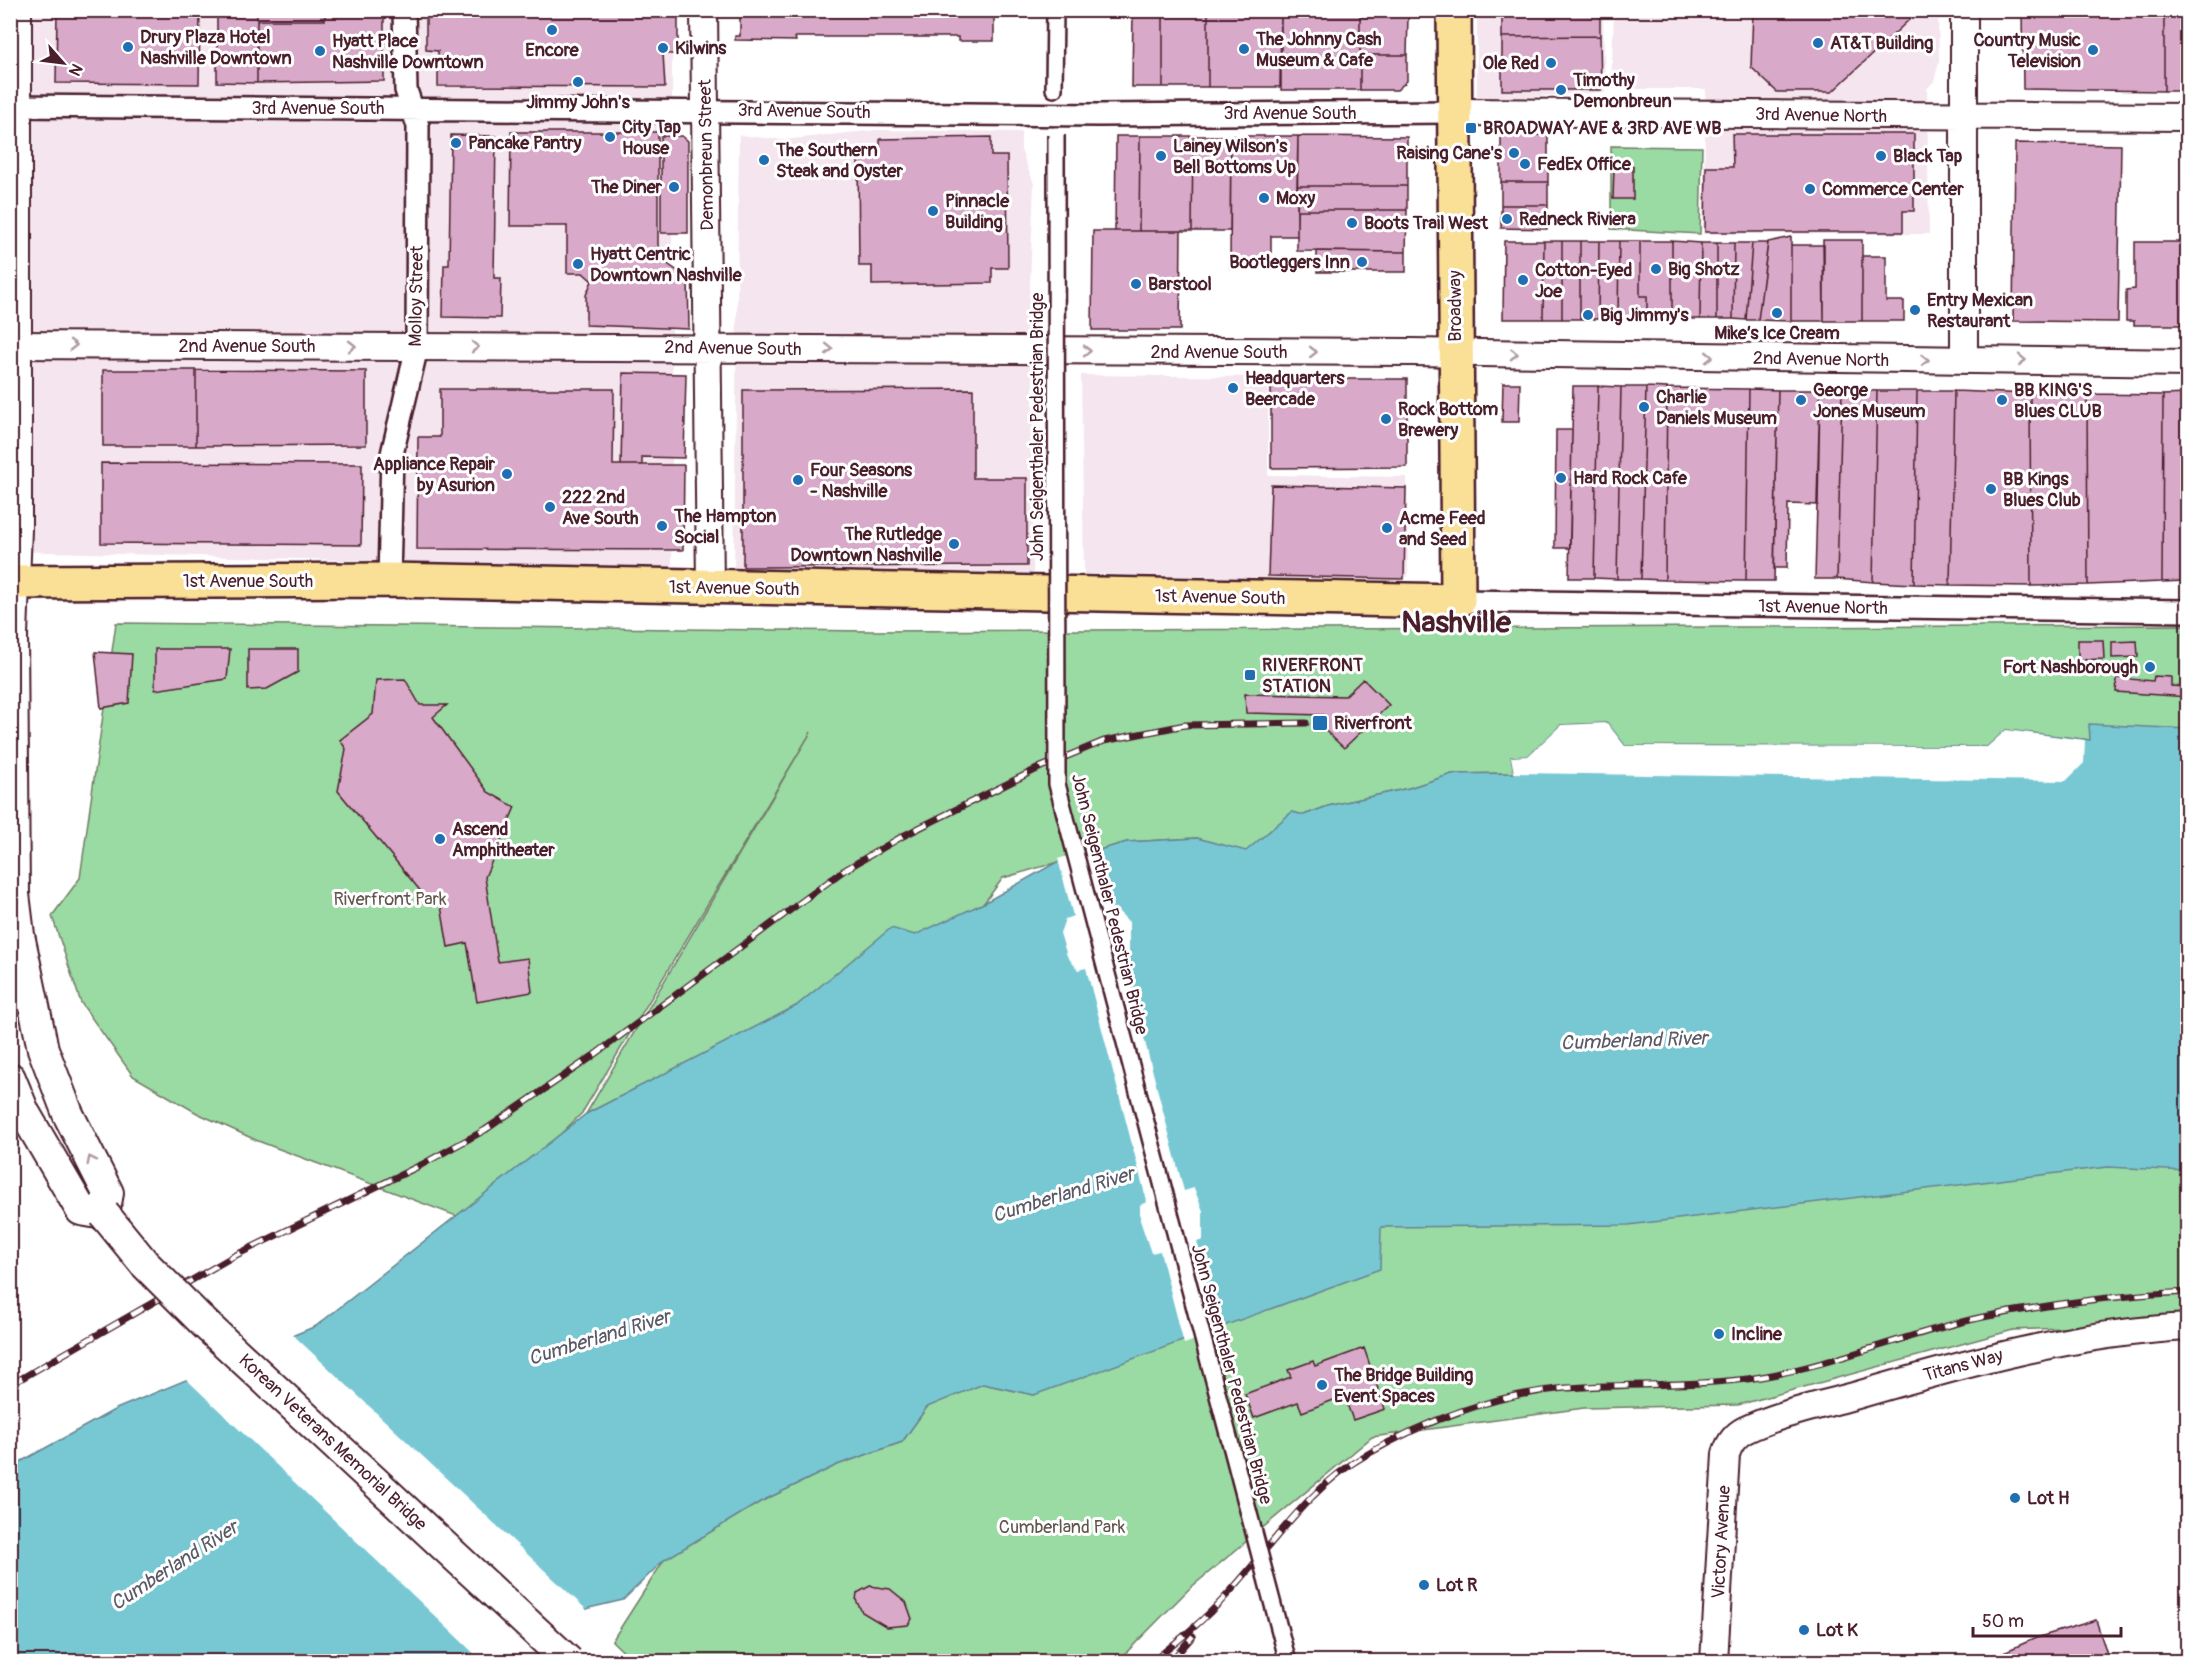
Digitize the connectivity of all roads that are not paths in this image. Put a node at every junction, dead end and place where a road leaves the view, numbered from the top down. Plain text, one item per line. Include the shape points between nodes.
1 (16, 10) edge
2 (404, 10) edge
3 (704, 10) edge
4 (1055, 10) edge
5 (1454, 10) edge
6 (1964, 10) edge
7 (1054, 89) dead end
8 (14, 106) edge
9 (413, 108) junction
10 (705, 110) junction
11 (1454, 112) junction
12 (1964, 117) junction
13 (2187, 117) edge
14 (1056, 135) dead end
15 (13, 345) edge
16 (417, 347) junction
17 (708, 348) junction
18 (1455, 353) junction
19 (1964, 360) junction
20 (2187, 363) edge
21 (389, 580) junction
22 (12, 582) edge
23 (710, 588) junction
24 (1458, 601) junction
25 (2187, 611) edge
26 (10, 1078) edge
27 (104, 1214) junction
28 (2187, 1327) edge
29 (1745, 1430) joint
30 (569, 1662) edge
31 (1288, 1662) edge
32 (1714, 1662) edge

1 - 8 main road
2 - 9 street, Molloy Street via 406,90
3 - 10 street, Demonbreun Street
4 - 7 street
5 - 11 main road, Broadway
6 - 12 street
8 - 9 street, 3rd Avenue South
8 - 15 main road
9 - 10 street, 3rd Avenue South
9 - 16 street, Molloy Street via 418,126
10 - 11 street, 3rd Avenue South via 1099,115
10 - 17 street, Demonbreun Street
11 - 12 street, 3rd Avenue North
11 - 18 main road, Broadway
12 - 13 street, 3rd Avenue North
12 - 19 street
14 - 31 street, John Seigenthaler Pedestrian Bridge, bridge via 1057,783
15 -> 16 street, 2nd Avenue South
15 - 22 main road
16 -> 17 street, 2nd Avenue South
16 - 21 street, Molloy Street via 392,454
17 -> 18 street, 2nd Avenue South
17 - 23 street, Demonbreun Street
18 -> 19 street, 2nd Avenue North
18 - 24 main road, Broadway
19 -> 20 street, 2nd Avenue North
21 - 22 main road, 1st Avenue South
21 - 23 main road, 1st Avenue South
27 -> 22 main road via 108,1193 68,1114 43,1049 19,935 13,846
23 - 24 main road, 1st Avenue South
24 - 25 street, 1st Avenue North
26 - 27 main road via 24,1112 81,1210
27 - 30 main road, Korean Veterans Memorial Bridge, bridge via 144,1263 205,1324
28 - 29 street, Titans Way via 2100,1336 2006,1354
29 - 32 street, Victory Avenue via 1732,1440 1726,1454

